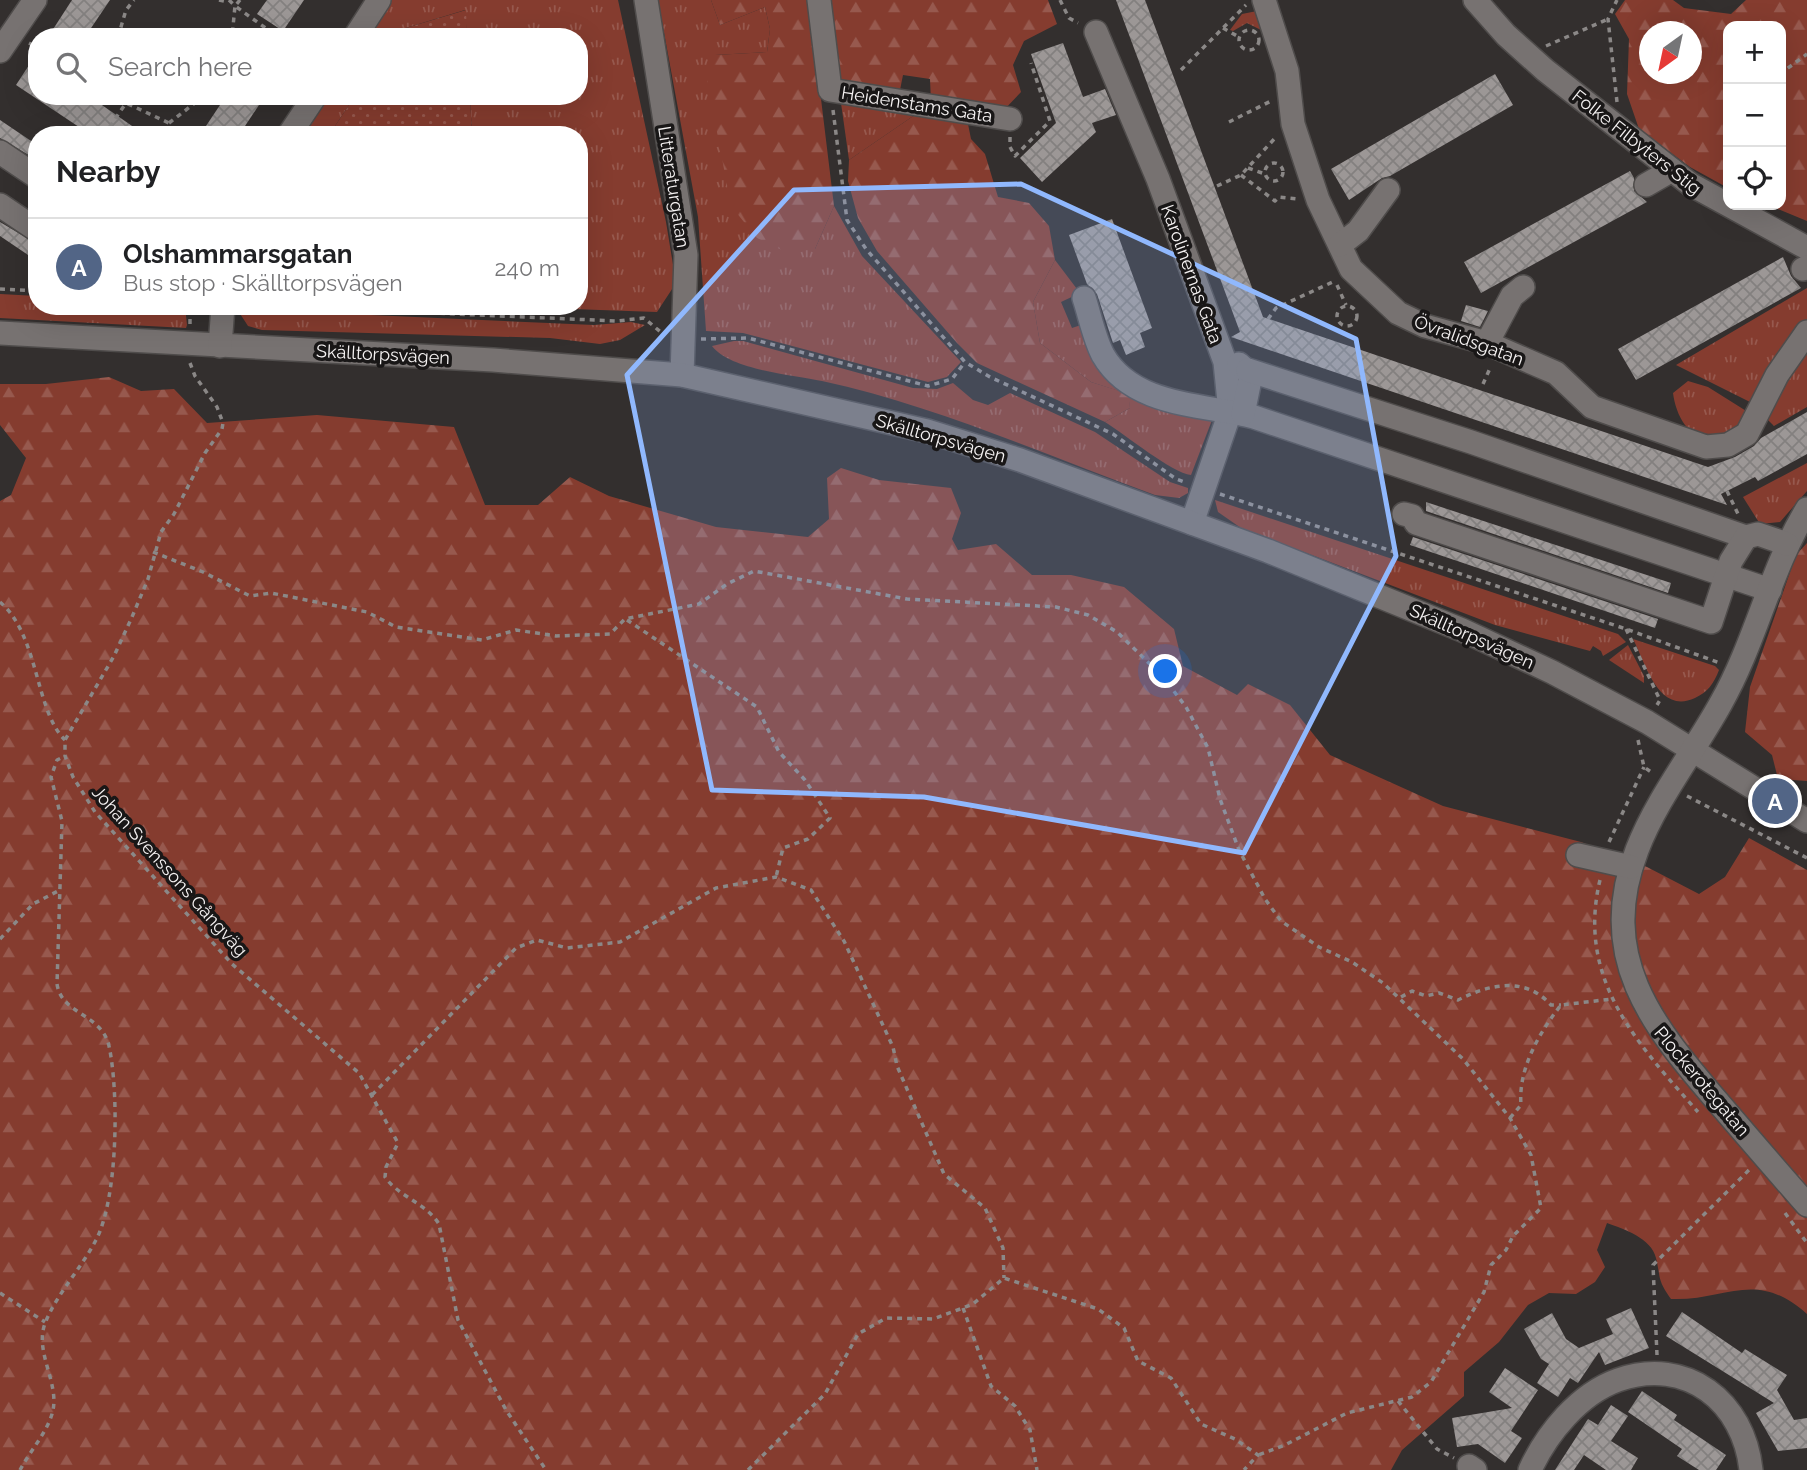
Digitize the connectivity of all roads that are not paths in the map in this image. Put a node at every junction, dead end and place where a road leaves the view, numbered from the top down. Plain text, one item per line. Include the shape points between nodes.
1 (34, 0) edge
2 (379, 0) edge
3 (646, 0) edge
4 (819, 0) edge
5 (1264, 0) edge
6 (1475, 0) edge
7 (361, 28) edge
8 (1096, 32) road end
9 (0, 51) edge
10 (309, 105) edge
11 (1010, 119) dead end
12 (295, 126) edge
13 (0, 152) edge
14 (1672, 170) junction
15 (28, 171) edge
16 (1646, 185) dead end
17 (1388, 190) dead end
18 (0, 205) edge
19 (28, 224) edge
20 (1340, 245) junction
21 (1806, 262) edge
22 (1523, 287) dead end
23 (1084, 298) dead end
24 (222, 315) edge
25 (0, 332) edge
26 (1807, 332) edge
27 (1487, 343) junction
28 (220, 346) junction
29 (1225, 362) junction
30 (1248, 370) junction
31 (682, 375) junction
32 (1237, 413) junction
33 (1807, 509) edge
34 (1404, 514) dead end
35 (1192, 523) junction
36 (1746, 537) junction
37 (1787, 544) junction
38 (1727, 575) junction
39 (1770, 590) junction
40 (1694, 749) junction
41 (1807, 821) edge
42 (1578, 855) dead end
43 (1631, 867) junction
44 (1807, 1205) edge
45 (1530, 1470) edge
46 (1751, 1470) edge

1 - 9 street
2 - 7 street
3 - 31 street, Litteraturgatan via 686,255
4 - 11 street, Heidenstams Gata via 830,90
5 - 20 street, Övralidsgatan via 1287,71 1293,124 1318,200
6 - 14 street, Folke Filbyters Stig via 1534,68
8 - 29 street, Karolinernas Gata via 1158,179
10 - 12 street
13 - 15 street
14 - 16 street
14 - 21 street, Folke Filbyters Stig
17 - 20 street via 1358,231
18 - 19 street
20 - 27 street, Övralidsgatan via 1343,275 1398,313 1425,326
22 - 27 street via 1512,296
23 - 32 street via 1102,353 1125,379 1159,398
24 - 28 street
25 - 28 street, Skälltorpsvägen
26 - 27 street, Övralidsgatan via 1777,375 1747,434 1728,445 1706,447 1592,407 1556,373
28 - 31 street, Skälltorpsvägen
29 - 30 street
29 - 32 street, Karolinernas Gata
30 - 32 street via 1251,379
30 - 36 street
31 - 35 street, Skälltorpsvägen via 927,431
32 - 35 street, Karolinernas Gata
32 - 38 street
33 - 37 street, Plockerotegatan
34 - 38 street via 1416,523 1711,622
35 - 40 street, Skälltorpsvägen via 1462,630 1552,672
36 - 37 street via 1758,534
36 - 38 street
37 - 39 street, Plockerotegatan
38 - 39 street
39 - 40 street, Plockerotegatan via 1739,670
40 - 41 street, Skälltorpsvägen
40 - 43 street, Plockerotegatan via 1646,830
42 - 43 street
43 - 44 street, Plockerotegatan via 1623,897 1623,936 1629,968 1644,1005 1680,1058
45 - 46 street via 1559,1425 1590,1396 1617,1380 1657,1374 1692,1382 1727,1405 1748,1445

